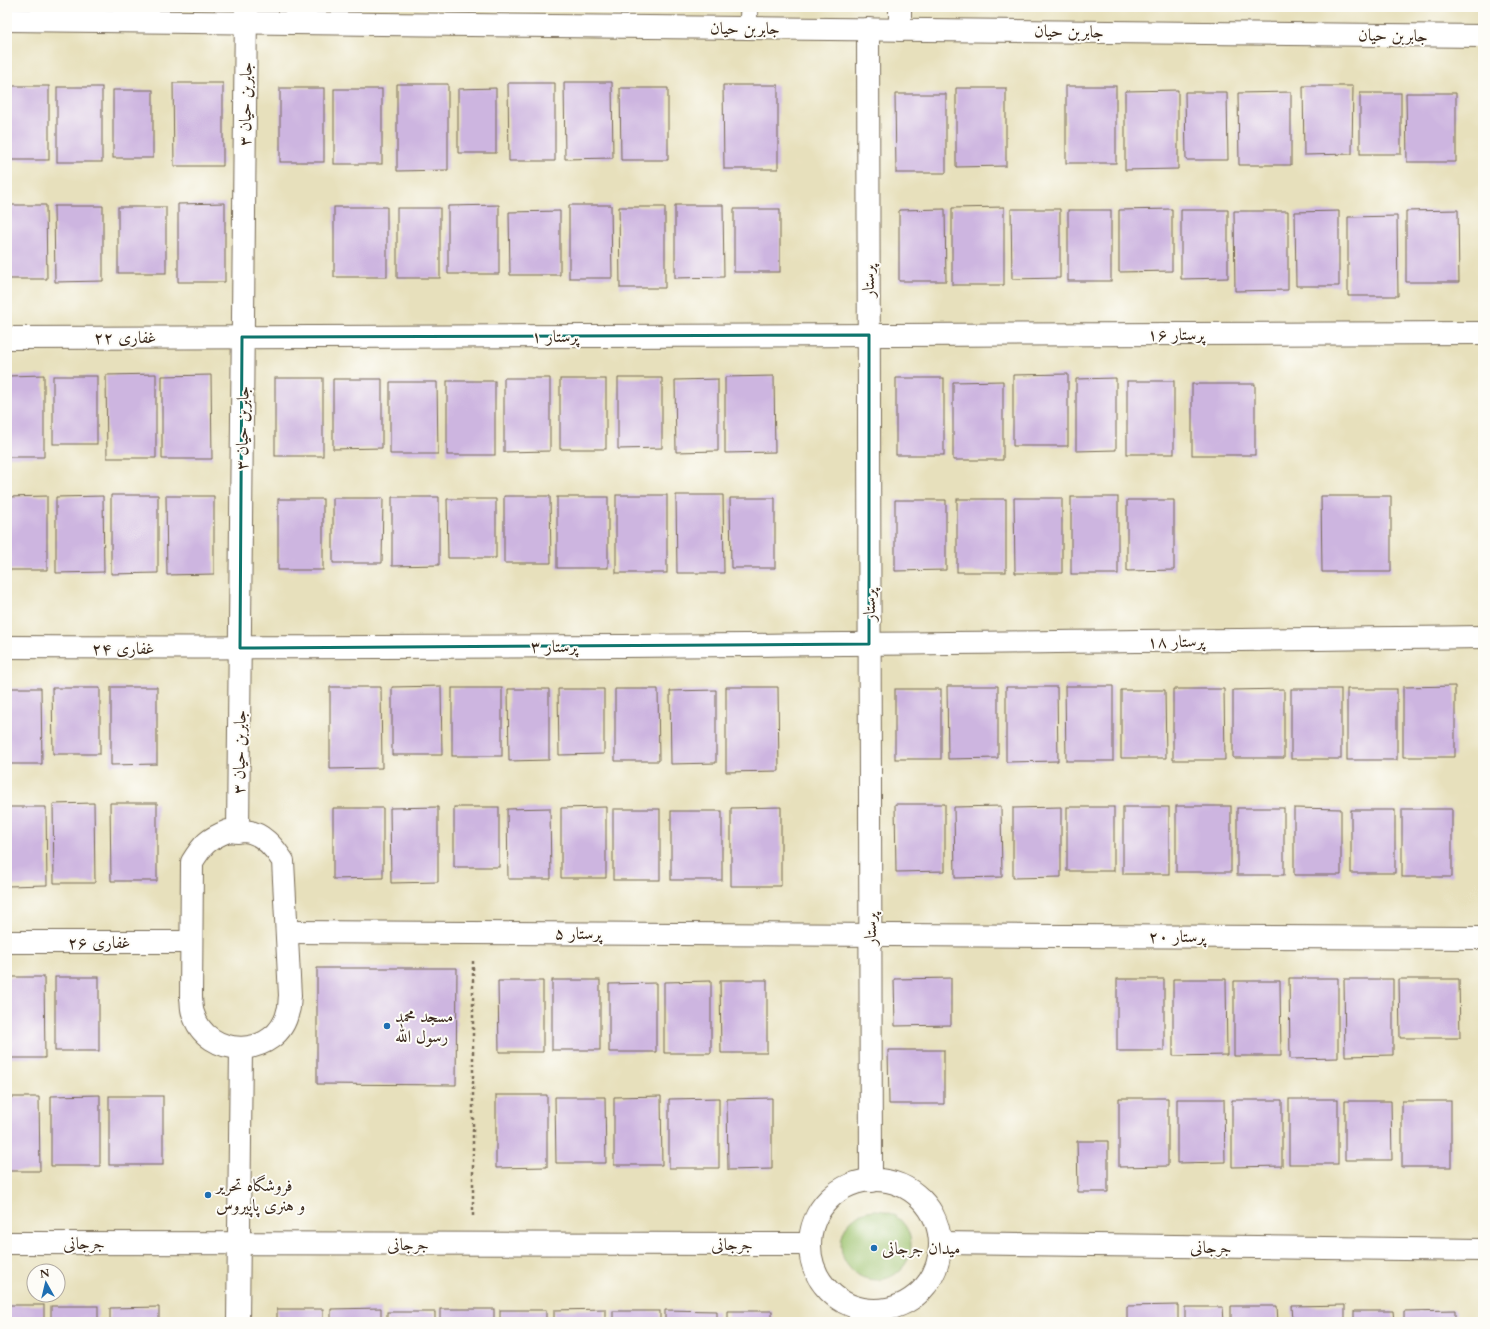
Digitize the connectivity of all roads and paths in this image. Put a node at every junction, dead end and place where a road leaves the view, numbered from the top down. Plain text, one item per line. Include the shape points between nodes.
1 (900, 7) edge
2 (246, 15) edge
3 (748, 17) edge
4 (7, 20) edge
5 (868, 29) junction
6 (900, 30) junction
7 (1483, 36) edge
8 (1483, 333) edge
9 (869, 335) junction
10 (242, 337) junction
11 (7, 338) edge
12 (1483, 637) edge
13 (869, 644) junction
14 (7, 647) edge
15 (240, 648) junction
16 (238, 832) junction
17 (286, 932) junction
18 (473, 932) junction
19 (870, 935) junction
20 (1483, 938) edge
21 (7, 942) edge
22 (191, 942) junction
23 (241, 1048) junction
24 (871, 1181) junction
25 (7, 1243) edge
26 (239, 1243) junction
27 (940, 1243) junction
28 (473, 1244) junction
29 (810, 1244) junction
30 (1483, 1250) edge
31 (871, 1316) edge
32 (238, 1322) edge

1 - 6 street
2 - 3 street, جابربن حیان
2 - 4 street, جابربن حیان
2 - 10 street, جابربن حیان ۳
3 - 5 street, جابربن حیان
5 - 6 street, جابربن حیان
5 - 9 street, پرستار
6 - 7 street, جابربن حیان
8 - 9 street, پرستار ۱۶
9 - 10 street, پرستار ۱
9 - 13 street, پرستار
10 - 11 street, غفاری ۲۲
10 - 15 street, جابربن حیان ۳
12 - 13 street, پرستار ۱۸
13 - 15 street, پرستار ۳
13 - 19 street, پرستار
14 - 15 street, غفاری ۲۴
15 - 16 street, جابربن حیان ۳
16 - 17 street via 245,831 261,837 274,847 283,861
16 - 22 street via 213,837 200,848 192,862
17 - 18 street, پرستار ۵
17 - 23 street via 290,996 288,1012 282,1026 271,1038 257,1046
18 - 19 street, پرستار ۵
18 - 28 path
19 - 20 street, پرستار ۲۰
19 - 24 street, پرستار
21 - 22 street, غفاری ۲۶
22 - 23 street via 191,998 193,1013 200,1028 211,1039 225,1046
23 - 26 street
24 - 27 street via 892,1182 911,1191 926,1205 933,1217
24 - 29 street via 852,1184 835,1194 822,1208 813,1225
25 - 26 street, جرجانی
26 - 28 street, جرجانی
26 - 32 street
27 - 30 street, جرجانی
27 - 31 street via 938,1261 931,1278 920,1292 906,1302
28 - 29 street, جرجانی
29 - 31 street via 812,1264 821,1282 835,1296

